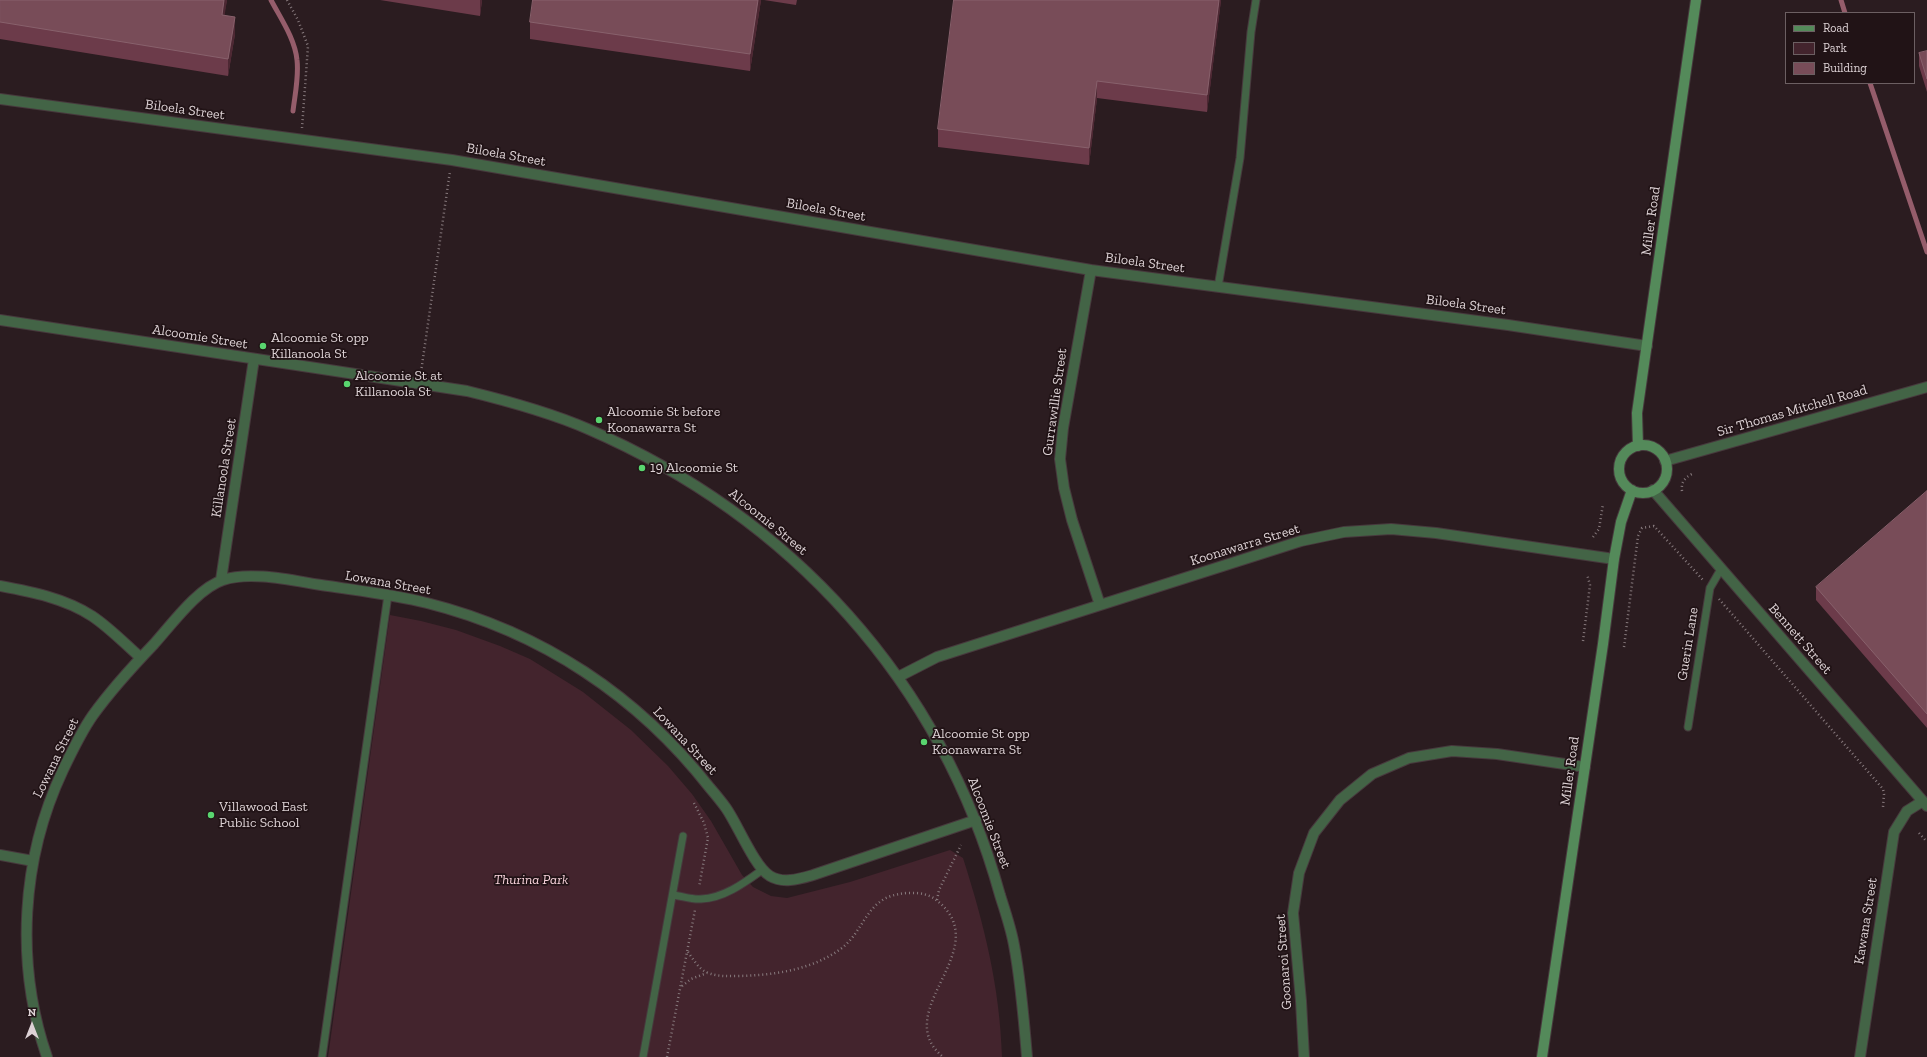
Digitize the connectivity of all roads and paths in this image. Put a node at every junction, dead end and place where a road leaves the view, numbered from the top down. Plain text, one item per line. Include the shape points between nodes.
1 (287, 0) edge
2 (1256, 0) edge
3 (1696, 0) edge
4 (0, 99) edge
5 (302, 127) dead end
6 (450, 174) dead end
7 (1091, 270) junction
8 (1218, 287) junction
9 (0, 320) edge
10 (1647, 346) junction
11 (254, 359) junction
12 (422, 368) dead end
13 (1927, 387) edge
14 (1638, 446) junction
15 (1665, 461) junction
16 (1692, 474) dead end
17 (1632, 490) junction
18 (1653, 490) junction
19 (1682, 491) dead end
20 (1603, 504) dead end
21 (1593, 537) dead end
22 (1614, 560) junction
23 (1721, 569) junction
24 (1587, 574) dead end
25 (221, 580) junction
26 (0, 586) edge
27 (1710, 588) junction
28 (388, 595) junction
29 (1100, 605) junction
30 (1582, 641) dead end
31 (1624, 647) dead end
32 (141, 658) junction
33 (898, 677) junction
34 (1688, 726) dead end
35 (1585, 767) junction
36 (694, 803) dead end
37 (1925, 804) edge
38 (1882, 807) dead end
39 (976, 820) junction
40 (1919, 833) dead end
41 (683, 836) dead end
42 (1927, 842) edge
43 (961, 845) dead end
44 (0, 855) edge
45 (33, 861) junction
46 (762, 870) junction
47 (673, 895) junction
48 (697, 899) junction
49 (937, 900) junction
50 (688, 952) junction
51 (707, 973) junction
52 (681, 987) junction
53 (48, 1057) edge
54 (322, 1057) edge
55 (643, 1057) edge
56 (667, 1057) edge
57 (943, 1057) edge
58 (1027, 1057) edge
59 (1304, 1057) edge
60 (1542, 1057) edge
61 (1860, 1057) edge

1 - 5 path via 308,46
2 - 8 lane via 1240,158
3 - 10 main road, Miller Road
4 - 7 street, Biloela Street via 452,160
6 - 12 path
7 - 8 street, Biloela Street
7 - 29 street, Gurrawillie Street via 1063,428 1060,459 1072,520
8 - 10 street, Biloela Street
9 - 11 street, Alcoomie Street
10 - 14 main road, Miller Road via 1637,413
11 - 25 street, Killanoola Street
11 - 33 street, Alcoomie Street via 467,391 512,402 588,429 645,456 711,495 751,523 788,554 837,602
13 - 15 street, Sir Thomas Mitchell Road
14 - 15 main road via 1652,447
14 - 17 main road via 1626,453 1619,466 1622,480
15 - 18 main road via 1666,475
16 - 19 path via 1683,482
17 - 18 main road
17 - 22 main road, Miller Road via 1621,522
18 - 23 street, Bennett Street
20 - 21 path via 1599,529
22 - 29 street, Koonawarra Street via 1436,533 1391,529 1344,532 1301,541
22 - 35 main road, Miller Road
23 - 27 lane, Guerin Lane
23 - 37 street, Bennett Street
24 - 30 path via 1590,585
25 - 28 street, Lowana Street via 238,577 274,578
25 - 32 street, Lowana Street via 197,598
26 - 32 street via 61,600 86,613
27 - 31 path via 1654,526 1642,528 1638,536
27 - 34 lane, Guerin Lane
27 - 38 path via 1882,789
28 - 46 street, Lowana Street via 434,605 501,627 539,644 614,692 673,745 701,777 726,808
28 - 54 lane
29 - 33 street, Koonawarra Street via 937,657
32 - 45 street, Lowana Street via 93,716 75,745 47,807
33 - 39 street, Alcoomie Street via 950,762
35 - 59 street, Goonaroi Street via 1497,754 1452,751 1409,758 1372,774 1340,800 1314,833 1299,873 1293,913
35 - 60 main road, Miller Road
36 - 48 path via 708,838
37 - 61 street, Kawana Street via 1907,811 1894,832
39 - 46 street via 798,879 772,878
39 - 58 street, Alcoomie Street via 989,854 1014,944 1023,1002
40 - 42 path
41 - 47 lane
43 - 49 path via 939,890
44 - 45 street
45 - 53 street, Lowana Street via 27,907 26,943 30,982
46 - 48 lane via 732,890
47 - 48 lane
47 - 55 lane
48 - 50 path
49 - 51 path via 921,894 902,894 887,898 875,905 856,936 842,948 825,959 804,967 779,974 752,976 716,976
49 - 57 path via 950,915 956,940 952,959 932,998 926,1033 934,1048
50 - 51 path
50 - 52 path
51 - 52 path via 691,979
52 - 56 path

